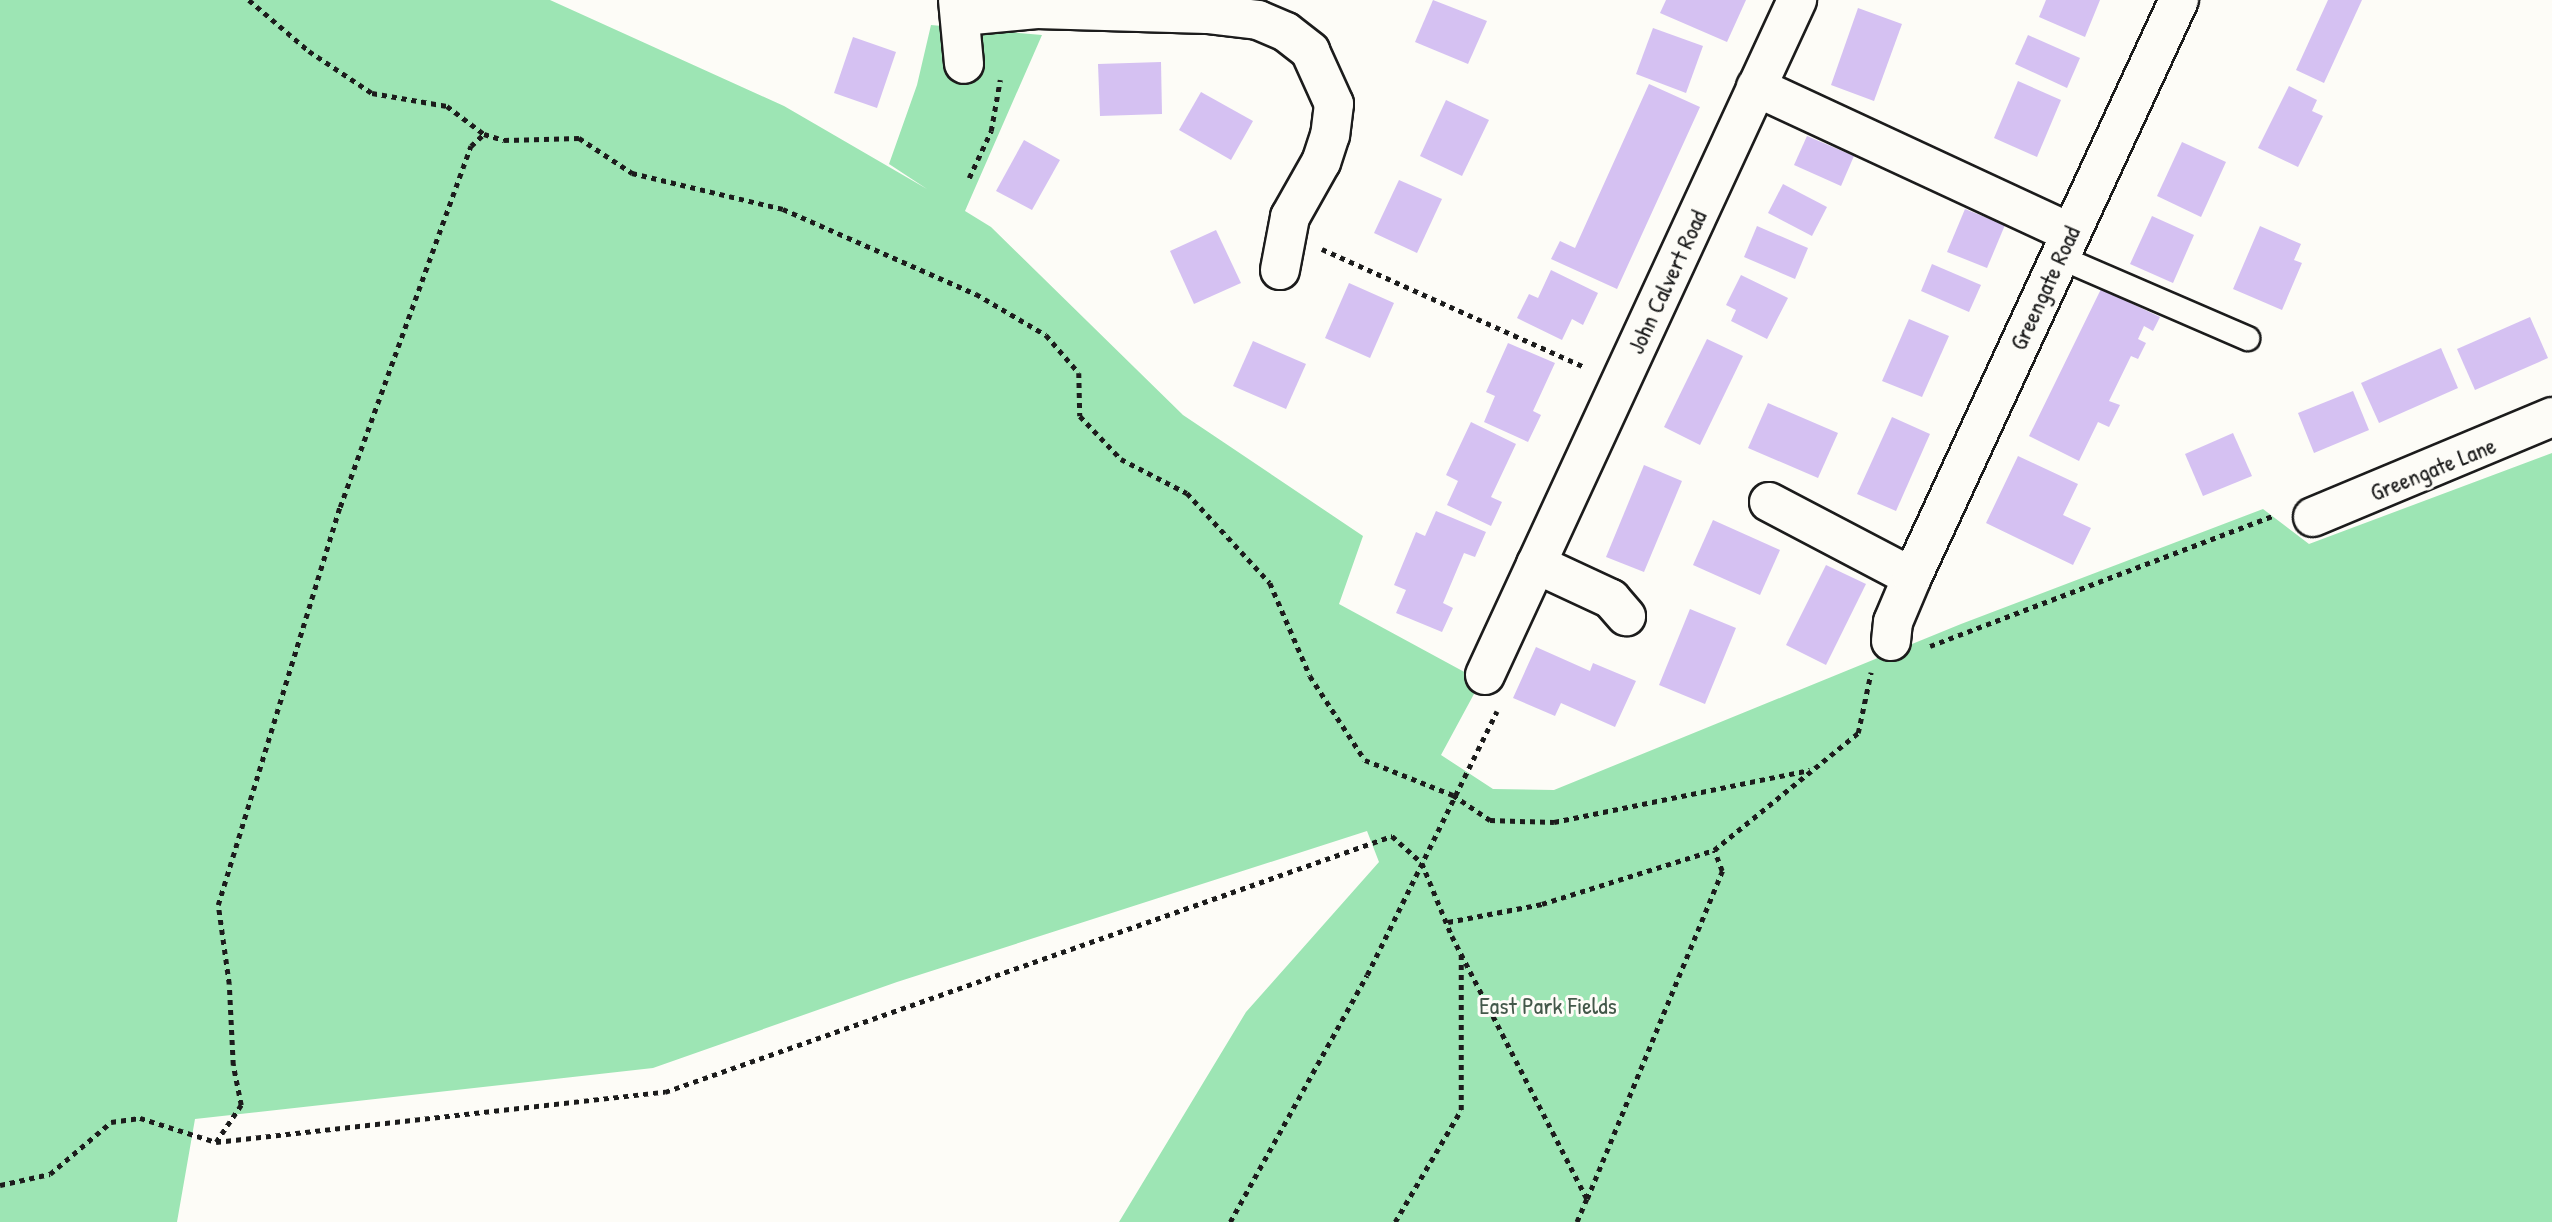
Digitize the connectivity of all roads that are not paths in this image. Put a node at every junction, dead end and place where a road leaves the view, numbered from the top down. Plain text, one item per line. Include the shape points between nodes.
1 (1797, 0) edge
2 (2179, 0) edge
3 (1207, 7) edge
4 (960, 8) edge
5 (964, 65) dead end
6 (1756, 87) junction
7 (2066, 245) junction
8 (1280, 270) dead end
9 (2248, 338) dead end
10 (2552, 417) edge
11 (1769, 502) dead end
12 (2313, 517) road end
13 (1536, 564) junction
14 (1912, 577) junction
15 (1626, 616) dead end
16 (1891, 641) road end
17 (1493, 689) road end

1 - 6 street, John Calvert Road
2 - 7 street, Greengate Road
3 - 4 street
3 - 8 street via 1286,32 1310,51 1334,104 1321,162 1290,217
4 - 5 street
6 - 7 street
6 - 13 street, John Calvert Road
7 - 9 lane
7 - 14 street, Greengate Road
10 - 12 street, Greengate Lane
11 - 14 street
13 - 15 street via 1611,599
13 - 17 street, John Calvert Road
14 - 16 street, Greengate Road via 1892,622

